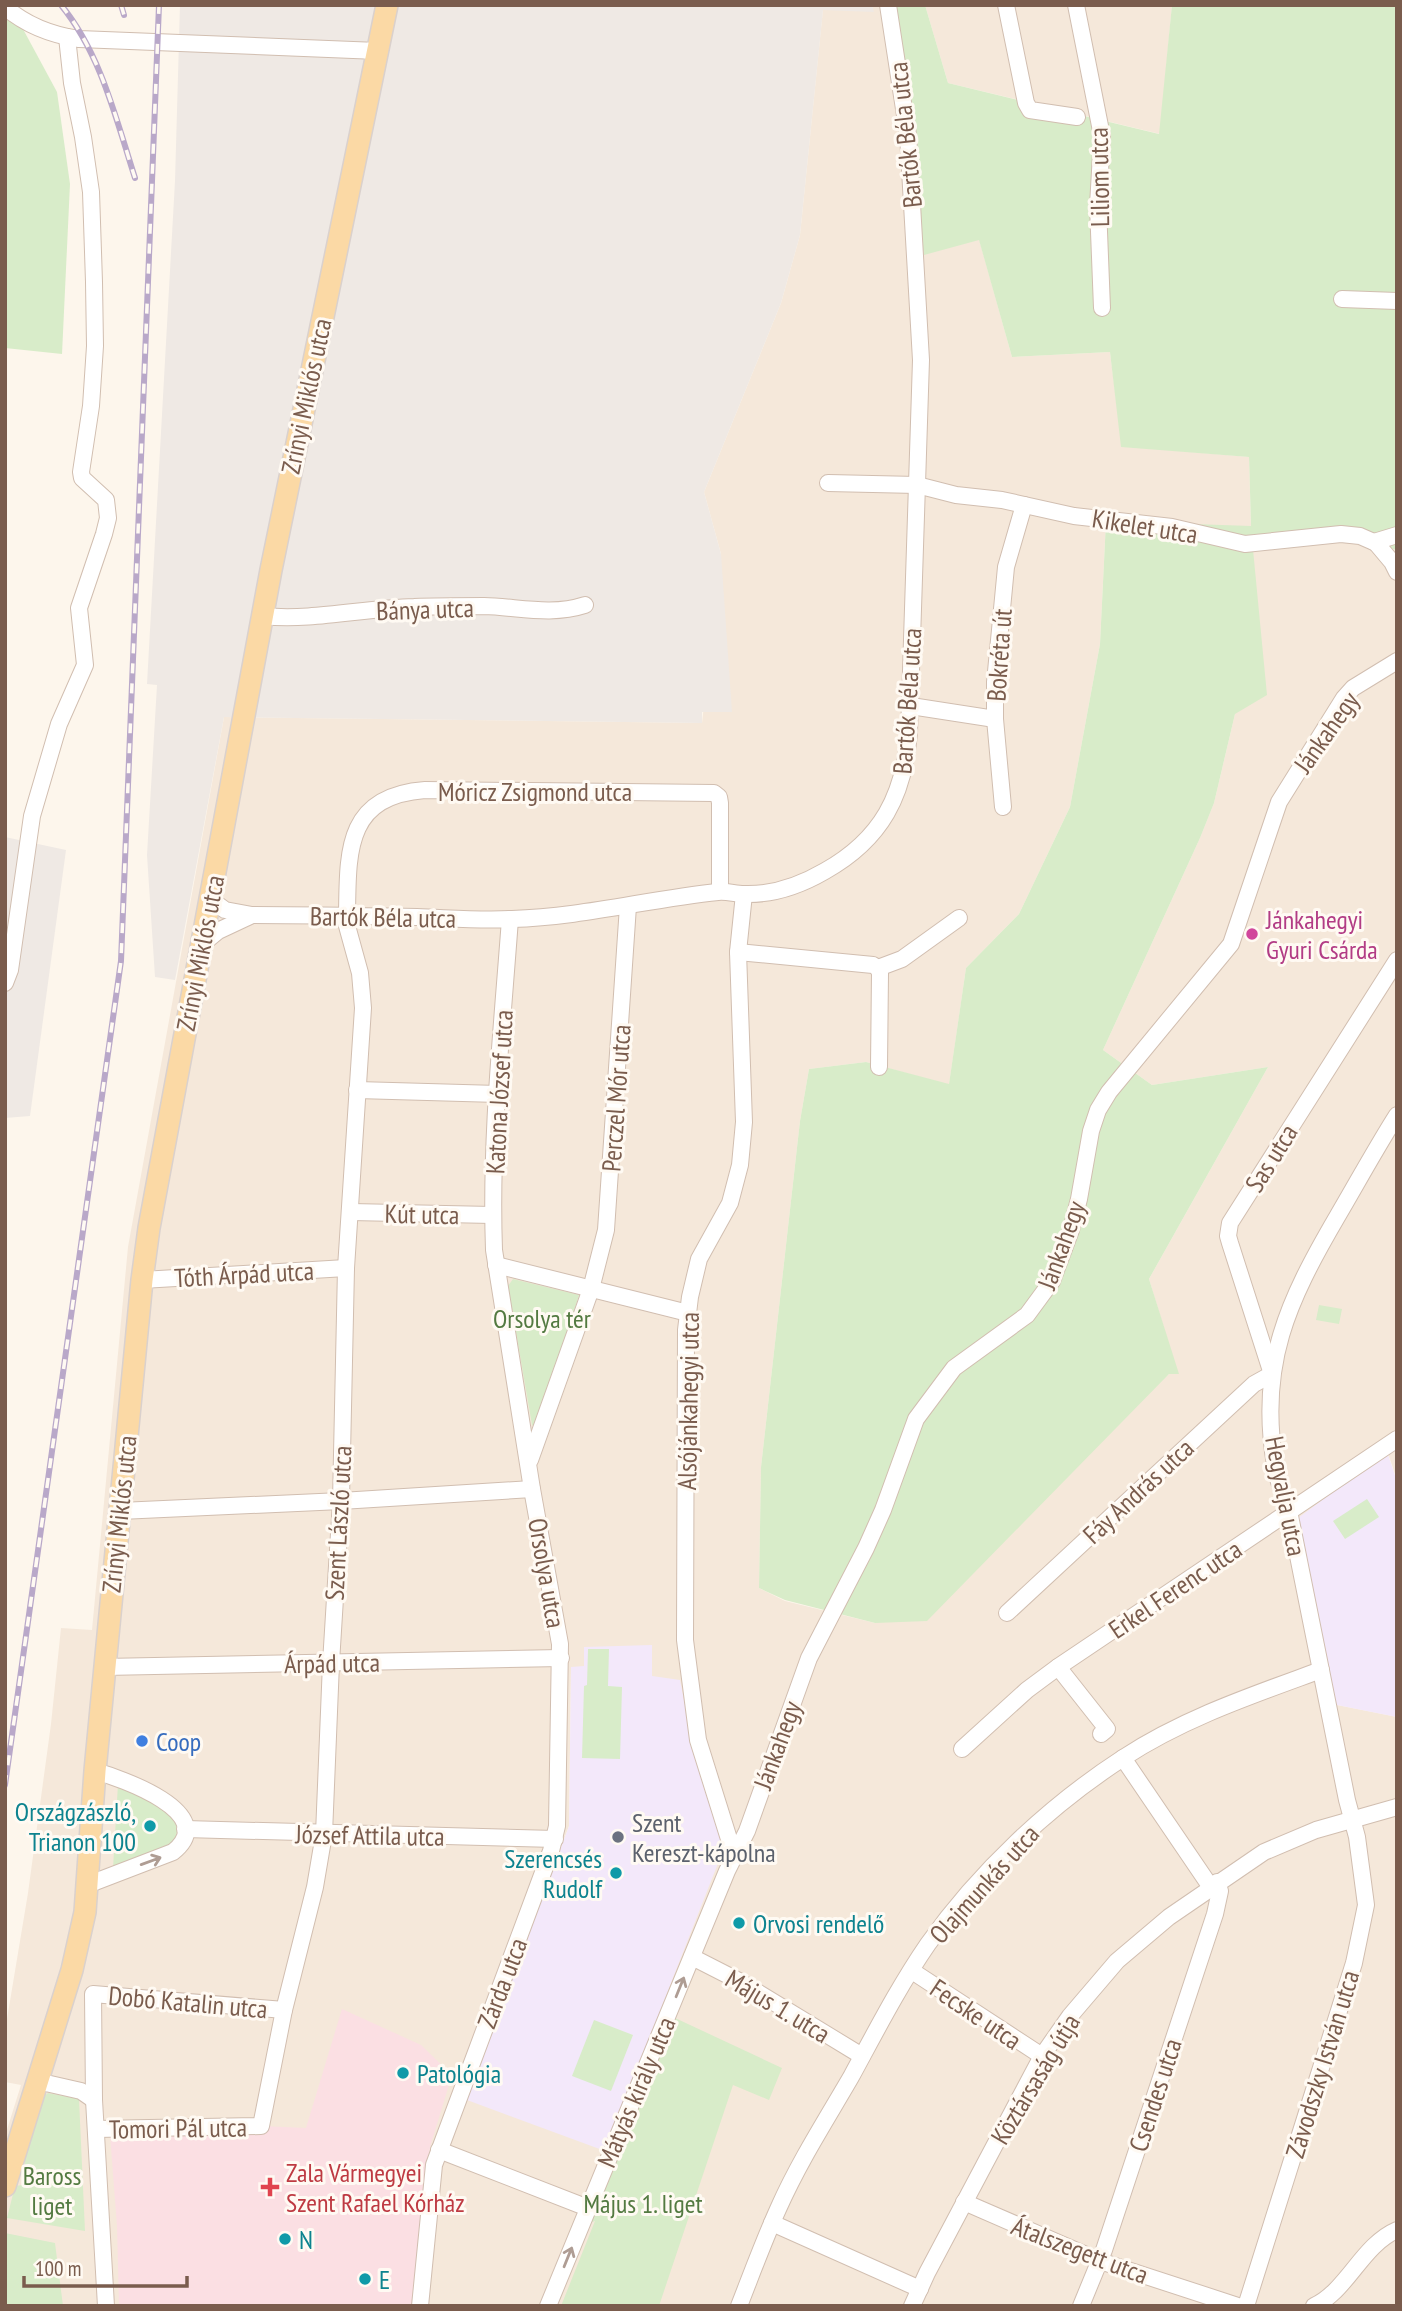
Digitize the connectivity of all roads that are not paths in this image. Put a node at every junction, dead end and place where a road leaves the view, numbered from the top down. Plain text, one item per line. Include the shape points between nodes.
1 (387, 5) edge
2 (888, 5) edge
3 (1006, 5) edge
4 (1076, 5) edge
5 (5, 7) edge
6 (67, 37) junction
7 (378, 51) junction
8 (1077, 117) dead end
9 (1342, 299) dead end
10 (1397, 300) edge
11 (1102, 308) dead end
12 (828, 483) dead end
13 (917, 485) junction
14 (1024, 505) junction
15 (1397, 535) edge
16 (1374, 542) junction
17 (1397, 572) edge
18 (585, 605) dead end
19 (263, 615) junction
20 (1397, 661) edge
21 (911, 706) junction
22 (995, 719) junction
23 (1003, 807) dead end
24 (720, 891) junction
25 (744, 894) junction
26 (210, 899) junction
27 (628, 905) junction
28 (252, 915) junction
29 (346, 915) junction
30 (960, 918) dead end
31 (510, 919) junction
32 (201, 945) junction
33 (738, 952) junction
34 (1397, 960) edge
35 (878, 968) junction
36 (5, 983) edge
37 (879, 1068) dead end
38 (357, 1090) junction
39 (498, 1094) junction
40 (1397, 1115) edge
41 (1392, 1135) edge
42 (351, 1212) junction
43 (492, 1215) junction
44 (496, 1265) junction
45 (346, 1268) junction
46 (142, 1280) junction
47 (591, 1289) junction
48 (688, 1313) junction
49 (1272, 1374) junction
50 (1396, 1442) edge
51 (529, 1462) junction
52 (532, 1489) junction
53 (341, 1502) junction
54 (120, 1511) junction
55 (1289, 1511) junction
56 (1007, 1613) dead end
57 (561, 1658) junction
58 (331, 1663) junction
59 (104, 1667) junction
60 (1058, 1667) junction
61 (1321, 1670) junction
62 (1101, 1734) dead end
63 (962, 1749) dead end
64 (1123, 1758) junction
65 (94, 1771) junction
66 (1397, 1807) edge
67 (1352, 1819) junction
68 (185, 1829) junction
69 (324, 1834) junction
70 (555, 1839) junction
71 (738, 1848) junction
72 (1214, 1884) junction
73 (87, 1885) junction
74 (692, 1956) junction
75 (912, 1971) junction
76 (284, 2010) junction
77 (862, 2056) junction
78 (1042, 2056) junction
79 (37, 2081) junction
80 (94, 2101) junction
81 (261, 2126) joint
82 (96, 2129) junction
83 (439, 2150) junction
84 (5, 2186) edge
85 (964, 2202) junction
86 (588, 2208) junction
87 (772, 2223) junction
88 (1397, 2230) edge
89 (1100, 2261) junction
90 (920, 2289) junction
91 (106, 2306) edge
92 (420, 2306) edge
93 (548, 2306) edge
94 (739, 2306) edge
95 (912, 2306) edge
96 (1081, 2306) edge
97 (1238, 2306) edge
98 (1246, 2306) edge
99 (1314, 2306) edge

1 - 7 main road, Zrínyi Miklós utca
2 - 13 street, Bartók Béla utca via 908,135 918,277
3 - 8 street via 1030,110
4 - 11 street, Liliom utca via 1102,136 1098,206
5 - 6 street via 36,27
6 - 7 street
6 - 36 street via 91,192 94,282 91,406 80,472 106,500 108,510 79,608 85,664 59,724 36,800
7 - 19 main road, Zrínyi Miklós utca
9 - 10 street
12 - 13 street, Kikelet utca
13 - 14 street, Kikelet utca
13 - 21 street, Bartók Béla utca
14 - 16 street, Kikelet utca via 1074,516 1172,527 1245,544 1341,534
14 - 22 street, Bokréta út via 1006,567
15 - 16 street
16 - 17 street
18 - 19 street, Bánya utca via 552,612 485,606
19 - 26 main road, Zrínyi Miklós utca
20 - 71 street, Jánkahegy via 1344,698 1279,802 1231,944 1098,1110 1071,1230 1052,1281 1027,1315 954,1368 916,1419 872,1535 809,1658
21 - 22 street
21 - 25 street, Bartók Béla utca via 900,788 891,809 869,836 836,864 802,883
22 - 23 street, Bokréta út
24 - 25 street, Bartók Béla utca
24 - 27 street, Bartók Béla utca
24 - 29 street, Móricz Zsigmond utca via 720,803 714,793 425,790 383,800 362,822 350,852
25 - 33 street, Alsójánkahegyi utca
26 - 28 street via 225,910
26 - 32 main road, Zrínyi Miklós utca
27 - 31 street, Bartók Béla utca
27 - 47 street, Perczel Mór utca via 608,1213
28 - 29 street, Bartók Béla utca
28 - 32 street
29 - 31 street, Bartók Béla utca
29 - 38 street, Szent László utca via 362,982
30 - 35 street via 902,959
31 - 39 street, Katona József utca
32 - 46 main road, Zrínyi Miklós utca
33 - 35 street
33 - 48 street, Alsójánkahegyi utca via 744,1122 740,1165 730,1203 699,1259
34 - 49 street, Sas utca via 1230,1223 1228,1236
35 - 37 street
38 - 39 street
38 - 42 street, Szent László utca
39 - 43 street, Katona József utca
40 - 41 street, Hegyalja utca
41 - 49 street, Hegyalja utca via 1294,1294
42 - 43 street, Kút utca
42 - 45 street, Szent László utca
43 - 44 street, Katona József utca
44 - 47 street
44 - 51 street
45 - 46 street, Tóth Árpád utca
45 - 53 street, Szent László utca
46 - 54 main road, Zrínyi Miklós utca
47 - 48 street
47 - 51 street
48 - 71 street, Alsójánkahegyi utca via 685,1640 698,1740
49 - 55 street, Hegyalja utca via 1275,1467
49 - 56 street, Fáy András utca via 1254,1384
50 - 55 street, Erkel Ferenc utca
51 - 52 street
52 - 53 street
52 - 57 street, Orsolya utca
53 - 54 street
53 - 58 street, Szent László utca
54 - 59 main road, Zrínyi Miklós utca
55 - 60 street, Erkel Ferenc utca
55 - 61 street, Hegyalja utca
57 - 58 street, Árpád utca
57 - 70 street, Zárda utca
58 - 59 street, Árpád utca
58 - 69 street, Szent László utca
59 - 65 main road, Zrínyi Miklós utca
60 - 62 street via 1107,1729
60 - 63 street, Erkel Ferenc utca
61 - 64 street, Olajmunkás utca via 1198,1717
61 - 67 street, Hegyalja utca
64 - 72 street
64 - 75 street, Olajmunkás utca via 1067,1799 998,1862 944,1922
65 - 68 street via 163,1799 179,1813
65 - 73 main road, Zrínyi Miklós utca
66 - 67 street, Köztársaság útja
67 - 72 street, Köztársaság útja via 1289,1840
67 - 98 street, Závodszky István utca via 1366,1905 1362,1934
68 - 69 street, József Attila utca
73 -> 68 street via 173,1852 184,1839
69 - 70 street, József Attila utca
69 - 76 street, Szent László utca
70 - 83 street, Zárda utca
71 - 74 street, Jánkahegy
72 - 78 street, Köztársaság útja via 1117,1961
72 - 89 street, Csendes utca via 1220,1891 1215,1914
73 - 79 main road, Zrínyi Miklós utca via 72,1970
74 - 77 street, Május 1. utca
86 -> 74 street, Mátyás király utca
75 - 77 street, Olajmunkás utca
75 - 78 street, Fecske utca
76 - 80 street, Dobó Katalin utca via 93,1994
76 - 81 street, Szent László utca
77 - 87 street, Olajmunkás utca
78 - 85 street, Köztársaság útja
79 - 80 street via 81,2091
79 - 84 main road, Zrínyi Miklós utca
80 - 82 street
81 - 82 street, Tomori Pál utca
82 - 91 street
83 - 86 street
83 - 92 street, Zárda utca via 431,2179
85 - 89 street, Átalszegett utca
85 - 90 street, Köztársaság útja
93 -> 86 street, Mátyás király utca
87 - 90 street
87 - 94 street, Olajmunkás utca
88 - 99 street via 1374,2245
89 - 96 street, Csendes utca
89 - 97 street, Átalszegett utca
90 - 95 street, Köztársaság útja

